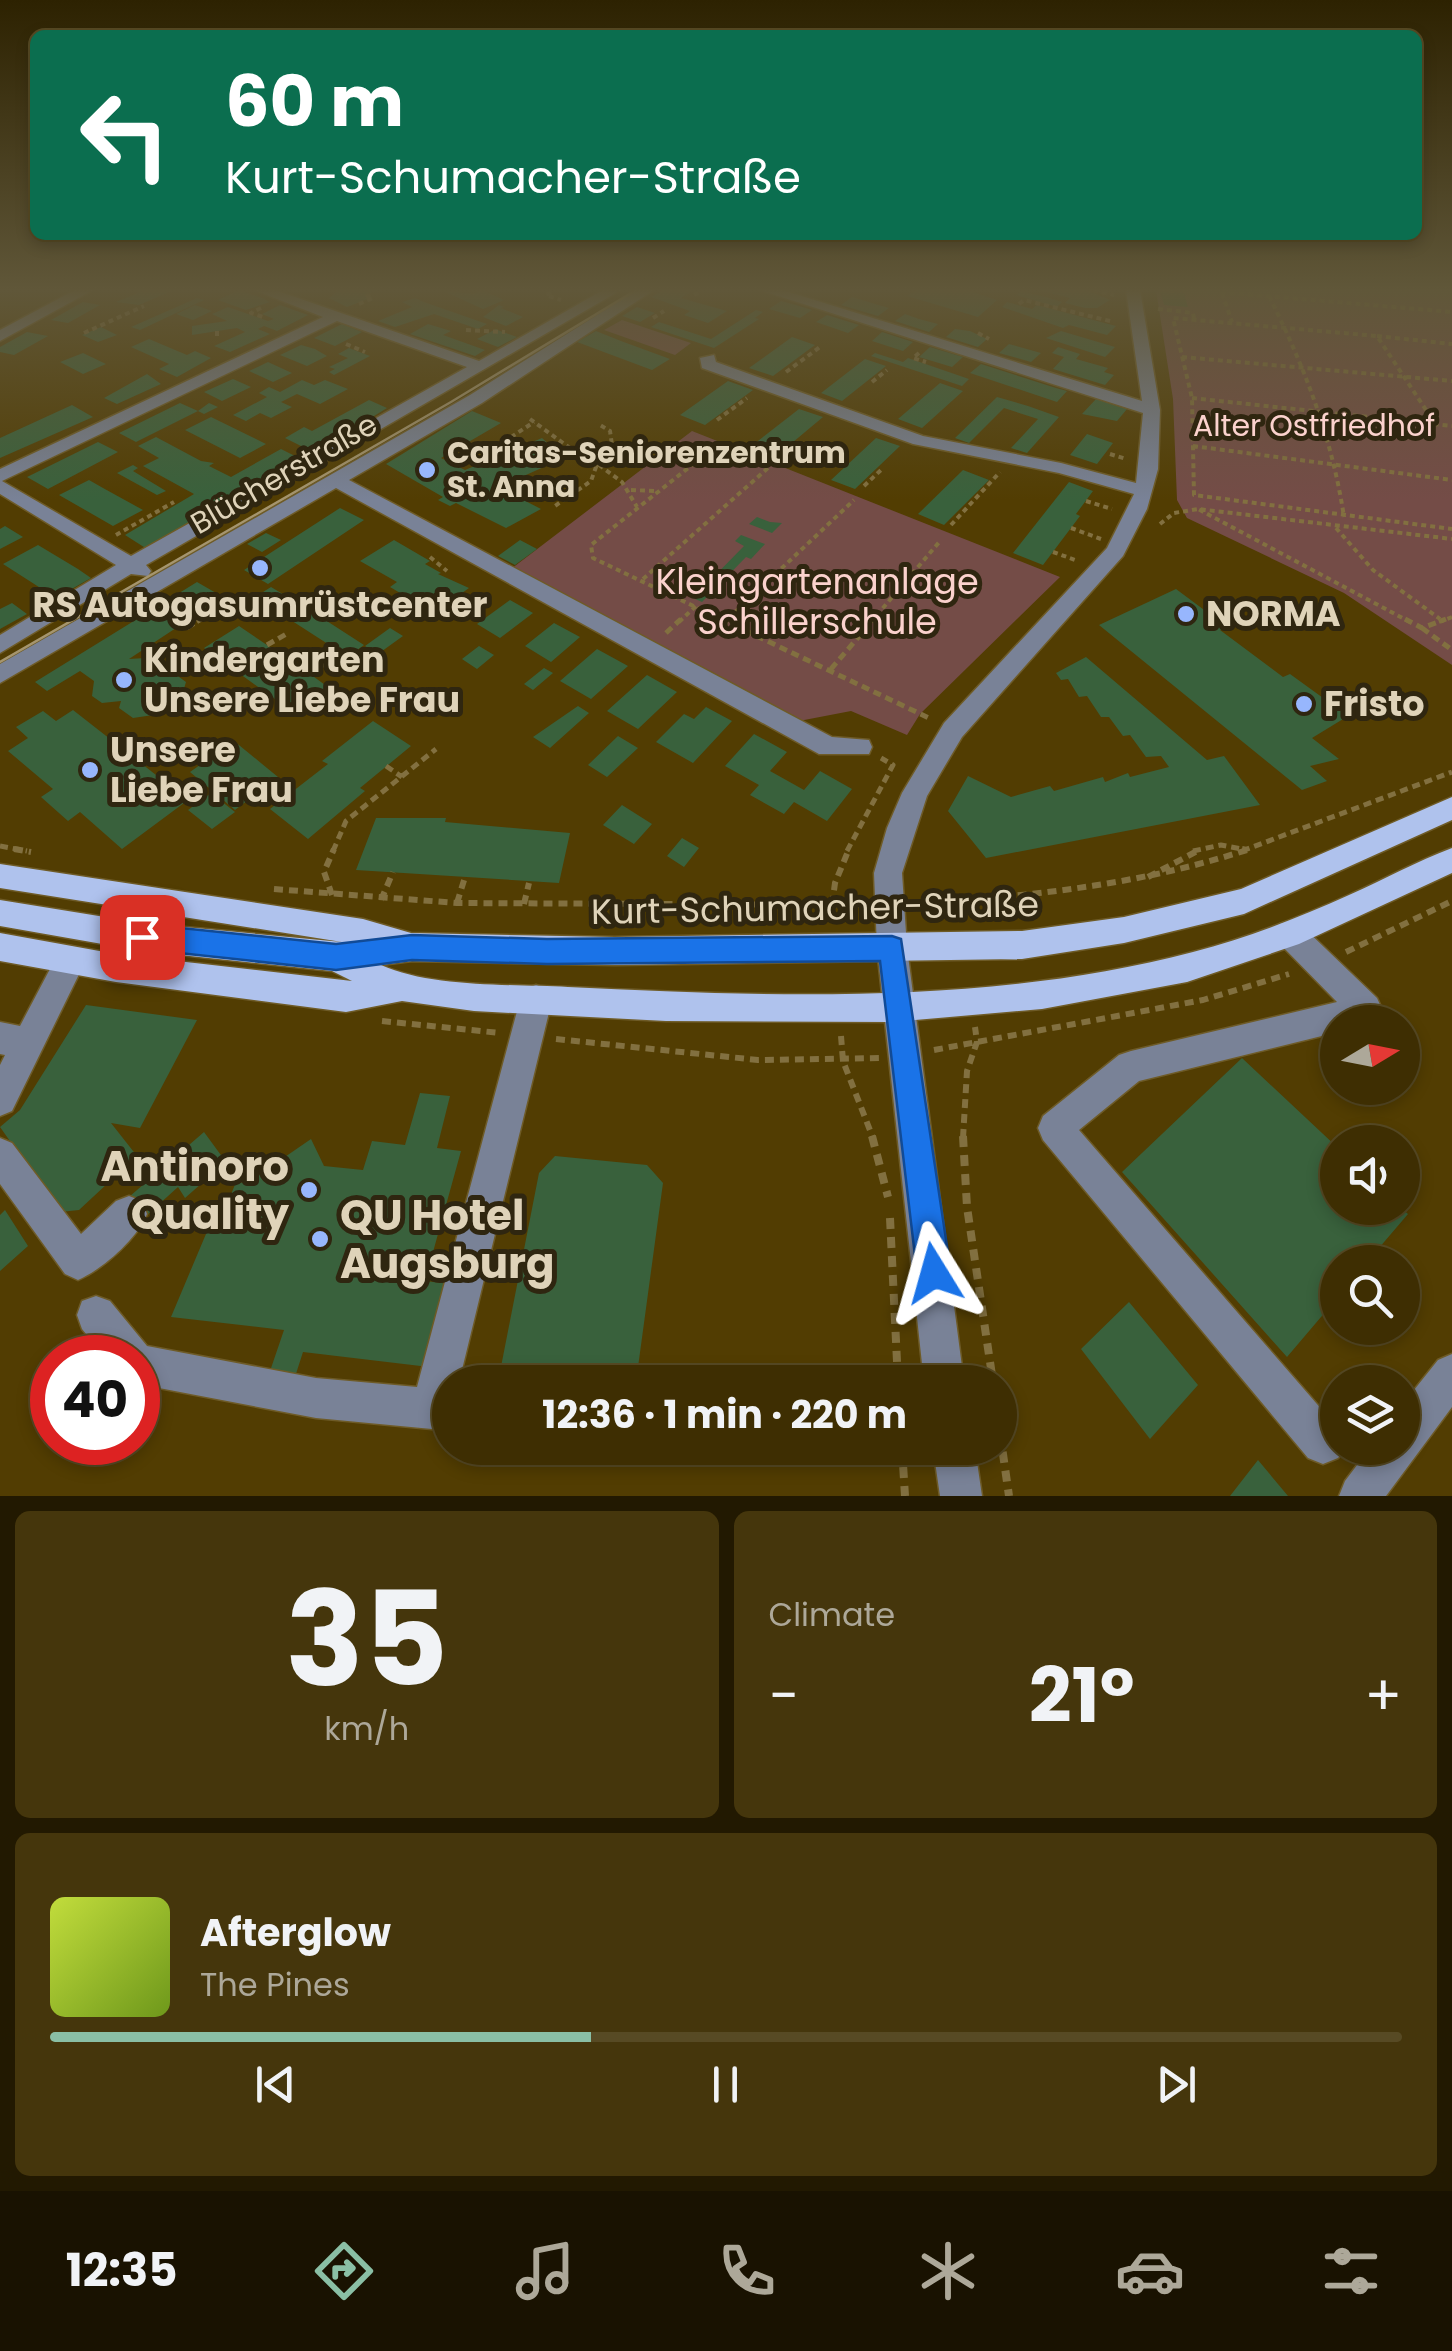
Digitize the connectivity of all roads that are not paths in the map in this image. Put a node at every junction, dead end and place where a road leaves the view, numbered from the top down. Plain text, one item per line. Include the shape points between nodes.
1 (244, 360) edge
2 (460, 360) edge
3 (489, 360) edge
4 (538, 360) edge
5 (708, 360) edge
6 (991, 360) edge
7 (1144, 360) edge
8 (478, 366) junction
9 (1152, 410) junction
10 (0, 476) edge
11 (333, 479) junction
12 (0, 486) edge
13 (1144, 492) junction
14 (131, 565) junction
15 (158, 581) junction
16 (0, 645) edge
17 (0, 675) edge
18 (860, 747) road end
19 (1452, 808) edge
20 (1452, 860) edge
21 (0, 876) edge
22 (0, 913) edge
23 (1290, 934) junction
24 (0, 947) edge
25 (412, 948) junction
26 (892, 948) junction
27 (336, 957) junction
28 (71, 960) junction
29 (402, 987) junction
30 (899, 1004) junction
31 (531, 1018) junction
32 (14, 1041) edge
33 (0, 1100) edge
34 (0, 1155) edge
35 (129, 1214) dead end
36 (96, 1315) dead end
37 (113, 1335) edge
38 (942, 1365) edge
39 (160, 1368) edge
40 (1452, 1374) edge
41 (1420, 1416) edge
42 (1320, 1438) edge
43 (956, 1465) edge
44 (1383, 1465) edge
45 (961, 1496) edge
46 (1360, 1496) edge

1 - 10 street
2 - 8 street
3 - 8 street, Blücherstraße
4 - 11 street, Blücherstraße
5 - 13 street via 764,387 919,440
6 - 9 street
7 - 9 street
8 - 14 street, Blücherstraße
9 - 13 street
11 - 15 street, Blücherstraße
11 - 18 street via 828,747
12 - 14 street
13 - 26 street via 1116,551 954,730 915,792 888,873
14 - 15 street
14 - 16 street, Blücherstraße
15 - 17 street, Blücherstraße
19 - 26 main road, Kurt-Schumacher-Straße via 1244,901 1188,916 1022,945
20 - 23 main road, Kurt-Schumacher-Straße
21 - 25 main road via 364,932
22 - 27 main road, Kurt-Schumacher-Straße via 142,937
23 - 30 main road, Kurt-Schumacher-Straße via 1158,973
23 - 42 street via 1366,1009 1131,1067 1055,1128
24 - 28 main road
25 - 26 main road, Kurt-Schumacher-Straße
25 - 27 main road, Kurt-Schumacher-Straße
26 - 30 street
27 - 29 main road, Kurt-Schumacher-Straße
28 - 29 main road via 346,997
28 - 32 street
29 - 31 main road, Kurt-Schumacher-Straße
30 - 31 main road, Kurt-Schumacher-Straße
30 - 38 street
31 - 39 street via 432,1409 316,1398
32 - 33 street
34 - 35 street via 78,1261
36 - 37 street
40 - 41 street
43 - 45 street
44 - 46 street

